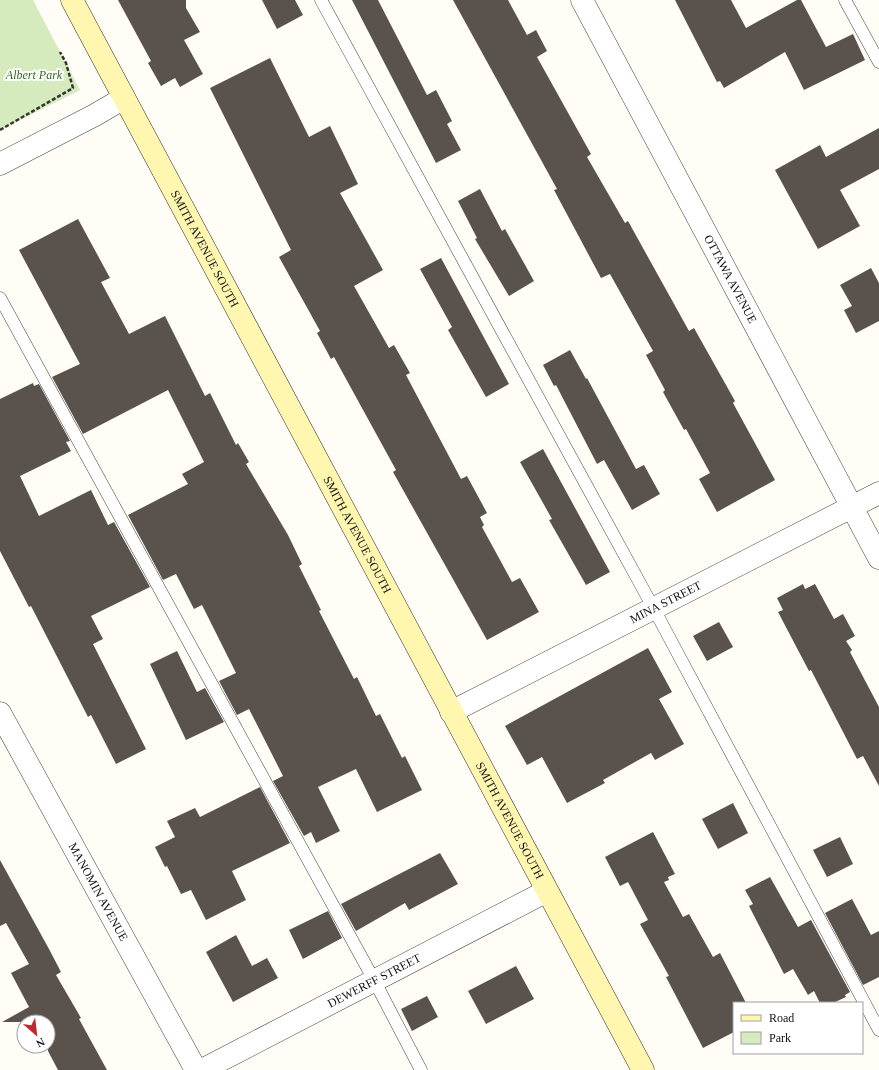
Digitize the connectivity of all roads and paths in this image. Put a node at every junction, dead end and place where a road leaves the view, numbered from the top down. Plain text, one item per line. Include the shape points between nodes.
1 (72, 0) edge
2 (321, 0) edge
3 (582, 0) edge
4 (845, 0) edge
5 (60, 52) dead end
6 (879, 62) edge
7 (124, 98) junction
8 (0, 130) edge
9 (0, 164) edge
10 (0, 298) edge
11 (879, 493) edge
12 (851, 507) junction
13 (879, 558) edge
14 (654, 609) junction
15 (451, 712) junction
16 (0, 713) edge
17 (547, 891) junction
18 (374, 980) junction
19 (879, 1030) edge
20 (196, 1070) edge
21 (202, 1070) edge
22 (421, 1070) edge
23 (643, 1070) edge

1 - 7 main road, SMITH AVENUE SOUTH
2 - 14 lane
3 - 12 street, OTTAWA AVENUE
4 - 6 lane
5 - 8 path via 66,63 72,88
7 - 9 street
7 - 15 main road, SMITH AVENUE SOUTH
10 - 18 lane
11 - 12 street, MINA STREET
12 - 13 street, OTTAWA AVENUE
12 - 14 street, MINA STREET
14 - 15 street, MINA STREET
14 - 19 lane
15 - 17 main road, SMITH AVENUE SOUTH
16 - 20 street, MANOMIN AVENUE
17 - 18 street, DEWERFF STREET
17 - 23 main road, SMITH AVENUE SOUTH
18 - 21 street, DEWERFF STREET
18 - 22 lane

